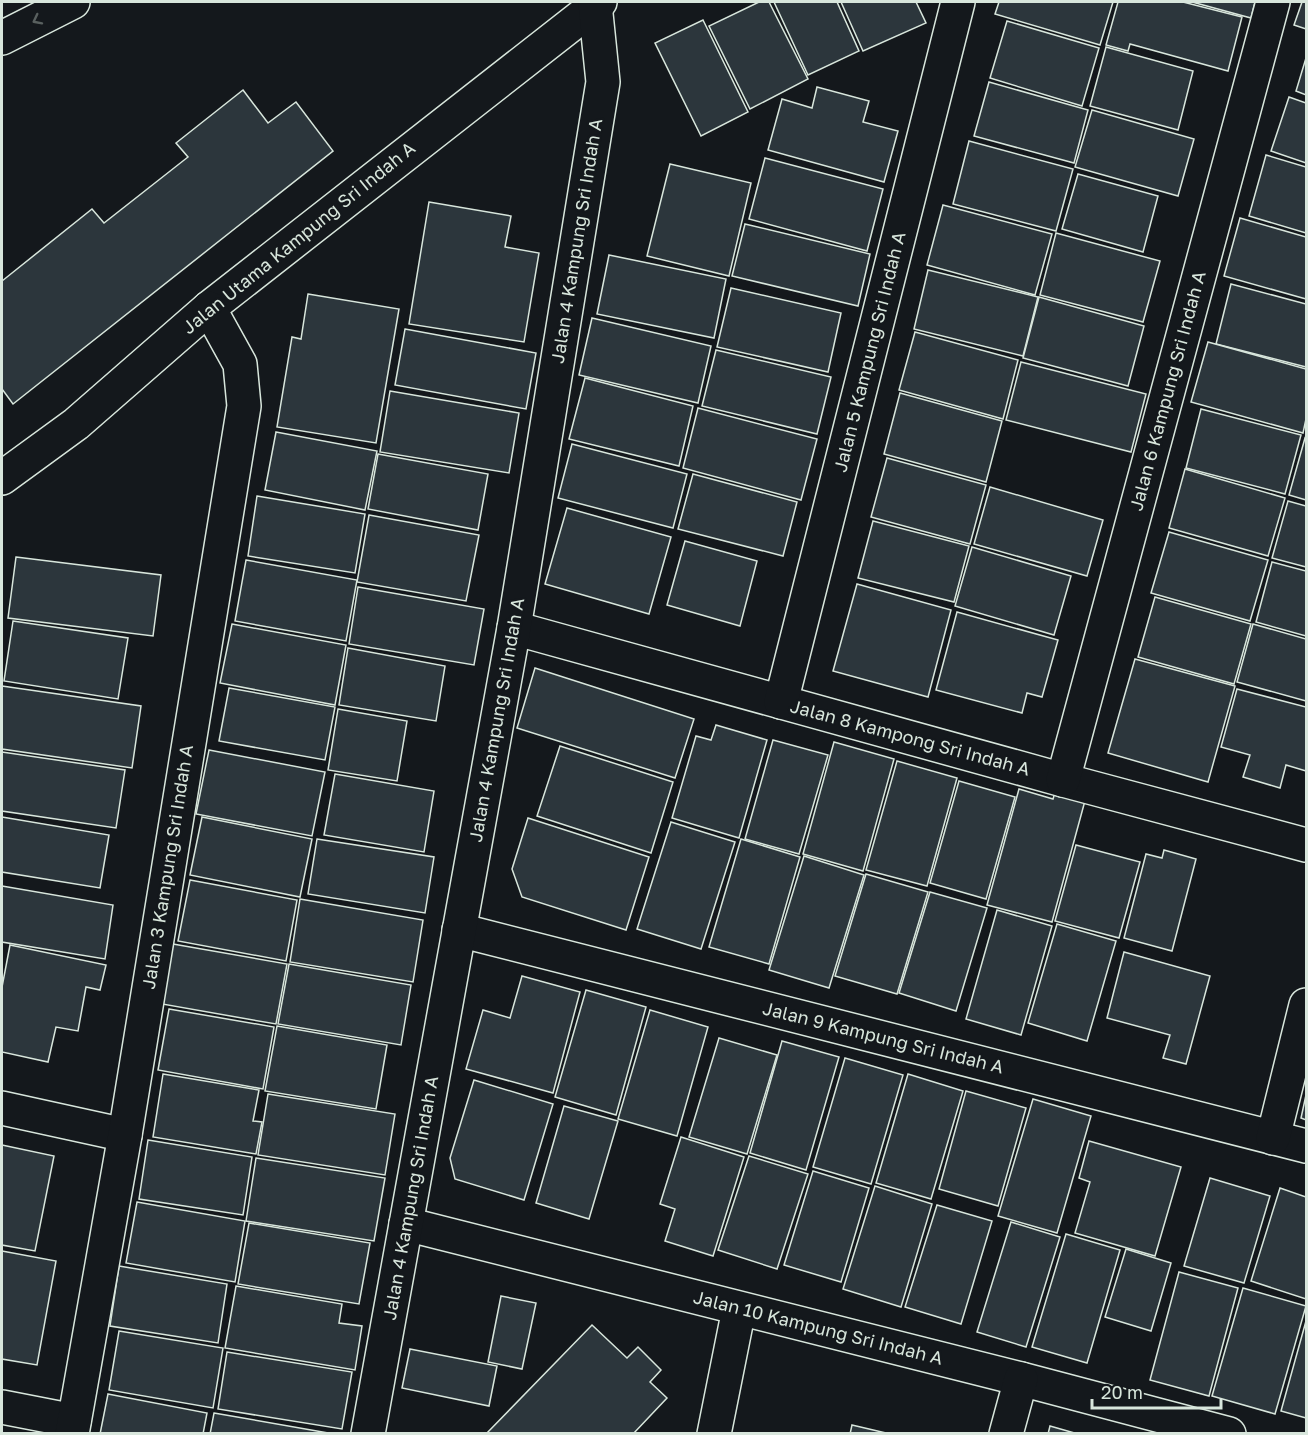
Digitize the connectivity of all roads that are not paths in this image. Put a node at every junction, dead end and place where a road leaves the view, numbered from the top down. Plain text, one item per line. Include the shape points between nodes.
1 (73, 2) edge
2 (958, 2) edge
3 (1273, 2) edge
4 (597, 3) edge
5 (2, 38) edge
6 (209, 308) junction
7 (2, 478) edge
8 (514, 628) junction
9 (781, 702) junction
10 (1063, 780) junction
11 (1306, 845) edge
12 (459, 930) junction
13 (1306, 1005) edge
14 (2, 1107) edge
15 (125, 1135) junction
16 (1273, 1137) junction
17 (1306, 1146) edge
18 (406, 1224) junction
19 (739, 1309) junction
20 (1021, 1379) junction
21 (2, 1407) edge
22 (73, 1427) edge
23 (368, 1434) edge
24 (714, 1434) edge
25 (1006, 1434) edge
26 (1229, 1434) edge

1 -> 5 main road
2 - 9 main road, Jalan 5 Kampung Sri Indah A
3 - 10 main road, Jalan 6 Kampung Sri Indah A
4 - 6 main road, Jalan Utama Kampung Sri Indah A
4 - 8 main road, Jalan 4 Kampung Sri Indah A via 603,82
6 - 7 main road, Jalan Utama Kampung Sri Indah A via 76,423
6 - 15 main road, Jalan 3 Kampung Sri Indah A via 240,364 244,406
8 - 9 main road, Jalan 8 Kampong Sri Indah A
8 - 12 main road, Jalan 4 Kampung Sri Indah A
9 - 10 main road, Jalan 8 Kampong Sri Indah A
10 - 11 main road, Jalan 8 Kampong Sri Indah A
12 - 16 main road, Jalan 9 Kampung Sri Indah A
12 - 18 main road, Jalan 4 Kampung Sri Indah A
13 - 16 main road
14 - 15 main road
15 - 22 main road, Jalan 3 Kampung Sri Indah A
16 - 17 main road, Jalan 9 Kampung Sri Indah A
18 - 19 main road, Jalan 10 Kampung Sri Indah A
18 - 23 main road, Jalan 4 Kampung Sri Indah A
19 - 20 main road, Jalan 10 Kampung Sri Indah A
19 - 24 main road
20 - 25 main road
20 - 26 main road, Jalan 10 Kampung Sri Indah A
21 - 22 main road

